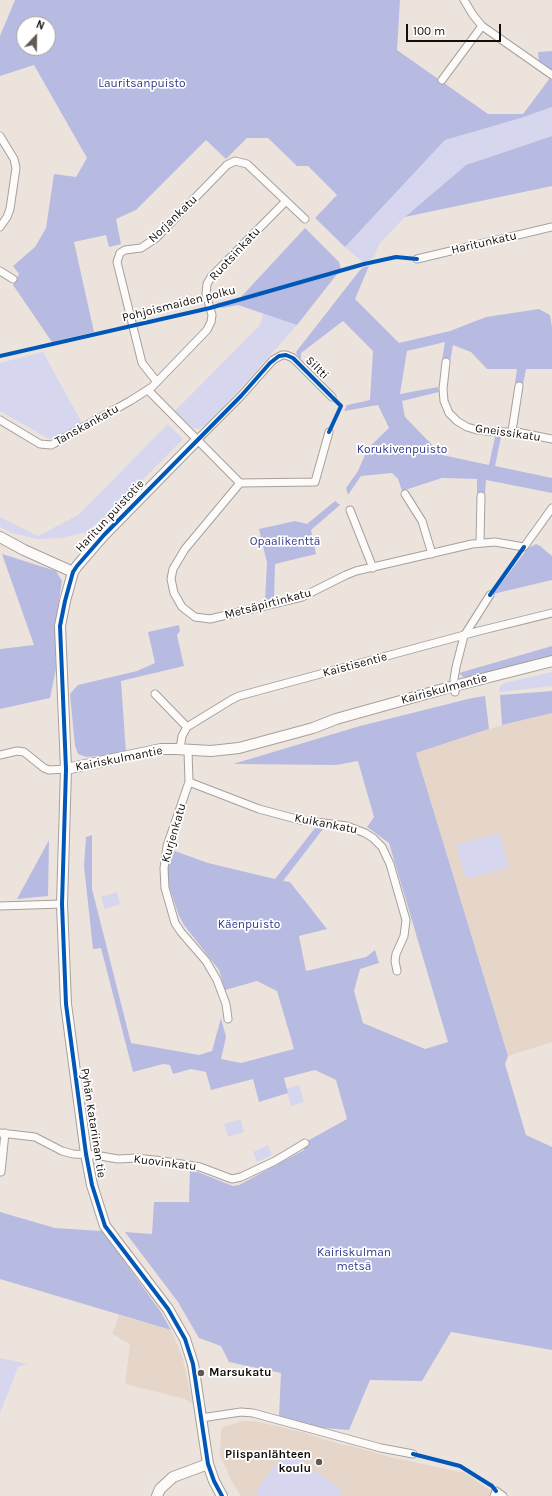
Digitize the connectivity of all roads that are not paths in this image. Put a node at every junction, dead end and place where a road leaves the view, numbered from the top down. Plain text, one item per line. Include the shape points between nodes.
1 (464, 0) edge
2 (482, 26) junction
3 (552, 75) edge
4 (442, 80) dead end
5 (0, 136) edge
6 (286, 201) junction
7 (305, 219) dead end
8 (0, 227) edge
9 (552, 227) edge
10 (416, 259) dead end
11 (0, 271) edge
12 (13, 279) dead end
13 (286, 355) joint
14 (446, 362) dead end
15 (152, 386) junction
16 (519, 386) dead end
17 (332, 397) dead end
18 (0, 420) edge
19 (512, 431) junction
20 (329, 432) dead end
21 (552, 439) edge
22 (197, 440) junction
23 (240, 483) junction
24 (406, 494) dead end
25 (481, 496) dead end
26 (552, 508) edge
27 (350, 510) dead end
28 (0, 537) edge
29 (480, 543) junction
30 (432, 554) junction
31 (373, 568) junction
32 (73, 572) junction
33 (490, 595) dead end
34 (552, 613) edge
35 (464, 636) junction
36 (552, 661) edge
37 (552, 668) edge
38 (455, 688) junction
39 (155, 694) dead end
40 (187, 727) junction
41 (184, 750) junction
42 (0, 754) edge
43 (66, 769) junction
44 (189, 782) junction
45 (62, 904) junction
46 (0, 906) edge
47 (398, 971) dead end
48 (228, 1019) dead end
49 (2, 1133) edge
50 (305, 1144) dead end
51 (86, 1154) junction
52 (1, 1172) dead end
53 (201, 1418) junction
54 (413, 1454) dead end
55 (208, 1464) junction
56 (495, 1493) edge
57 (157, 1496) edge
58 (222, 1496) edge
59 (503, 1496) edge

1 - 2 street
2 - 3 street
2 - 4 street
5 - 8 street via 14,159 16,168 10,209
6 - 7 street, Norjankatu
6 - 15 street, Ruotsinkatu via 211,277 206,294 212,315 208,330
6 - 15 street, Norjankatu via 247,164 235,161 227,165 156,238 141,248 125,250 120,254 117,262 142,363
9 - 10 street, Haritunkatu
11 - 12 street
13 - 17 street, Siltti via 293,358
13 - 22 street, Haritun puistotie via 273,360
14 - 19 street, Gneissikatu via 443,396 452,417 477,430
15 - 18 street, Tanskankatu via 51,445 40,444
15 - 22 street, Norjankatu
16 - 19 street
19 - 21 street, Gneissikatu
20 - 23 street via 315,482
22 - 23 street, Norjankatu
22 - 32 street, Haritun puistotie via 104,535
23 - 31 street, Metsäpirtinkatu via 185,549 173,569 171,579 174,594 190,614 210,619 302,597 346,575
24 - 30 street via 422,521
25 - 29 street
26 - 29 street, Metsäpirtinkatu via 524,546 495,542
27 - 31 street
28 - 32 street
29 - 30 street, Metsäpirtinkatu
30 - 31 street, Metsäpirtinkatu
32 - 43 street, Haritun puistotie via 60,626
33 - 35 street
34 - 35 street, Kaistisentie
35 - 38 street via 456,667
35 - 40 street, Kaistisentie via 239,696
36 - 38 street, Kairiskulmantie
37 - 38 street, Kairiskulmantie
38 - 41 street, Kairiskulmantie via 362,718 239,748
39 - 40 street
40 - 41 street via 182,736
41 - 43 street, Kairiskulmantie via 161,750
41 - 44 street, Kurjenkatu
42 - 43 street via 24,752 44,768
43 - 45 street, Pyhän Katariinan tie
44 - 47 street, Kuikankatu via 259,809 300,820 347,826 365,833 382,847 390,864 406,920 404,936 396,954
44 - 48 street, Kurjenkatu via 168,846 164,868 165,888 175,923 218,980
45 - 46 street
45 - 51 street, Pyhän Katariinan tie via 66,1004
49 - 51 street, Kuovinkatu via 36,1137 62,1151
49 - 52 street
50 - 51 street, Kuovinkatu via 275,1161 232,1179 200,1166
51 - 53 street, Pyhän Katariinan tie via 92,1185 105,1226 168,1309 185,1339
53 - 54 street via 253,1412 381,1448
53 - 55 street, Pyhän Katariinan tie
55 - 57 street via 173,1477 160,1489
55 - 58 street, Pyhän Katariinan tie
56 - 59 street

